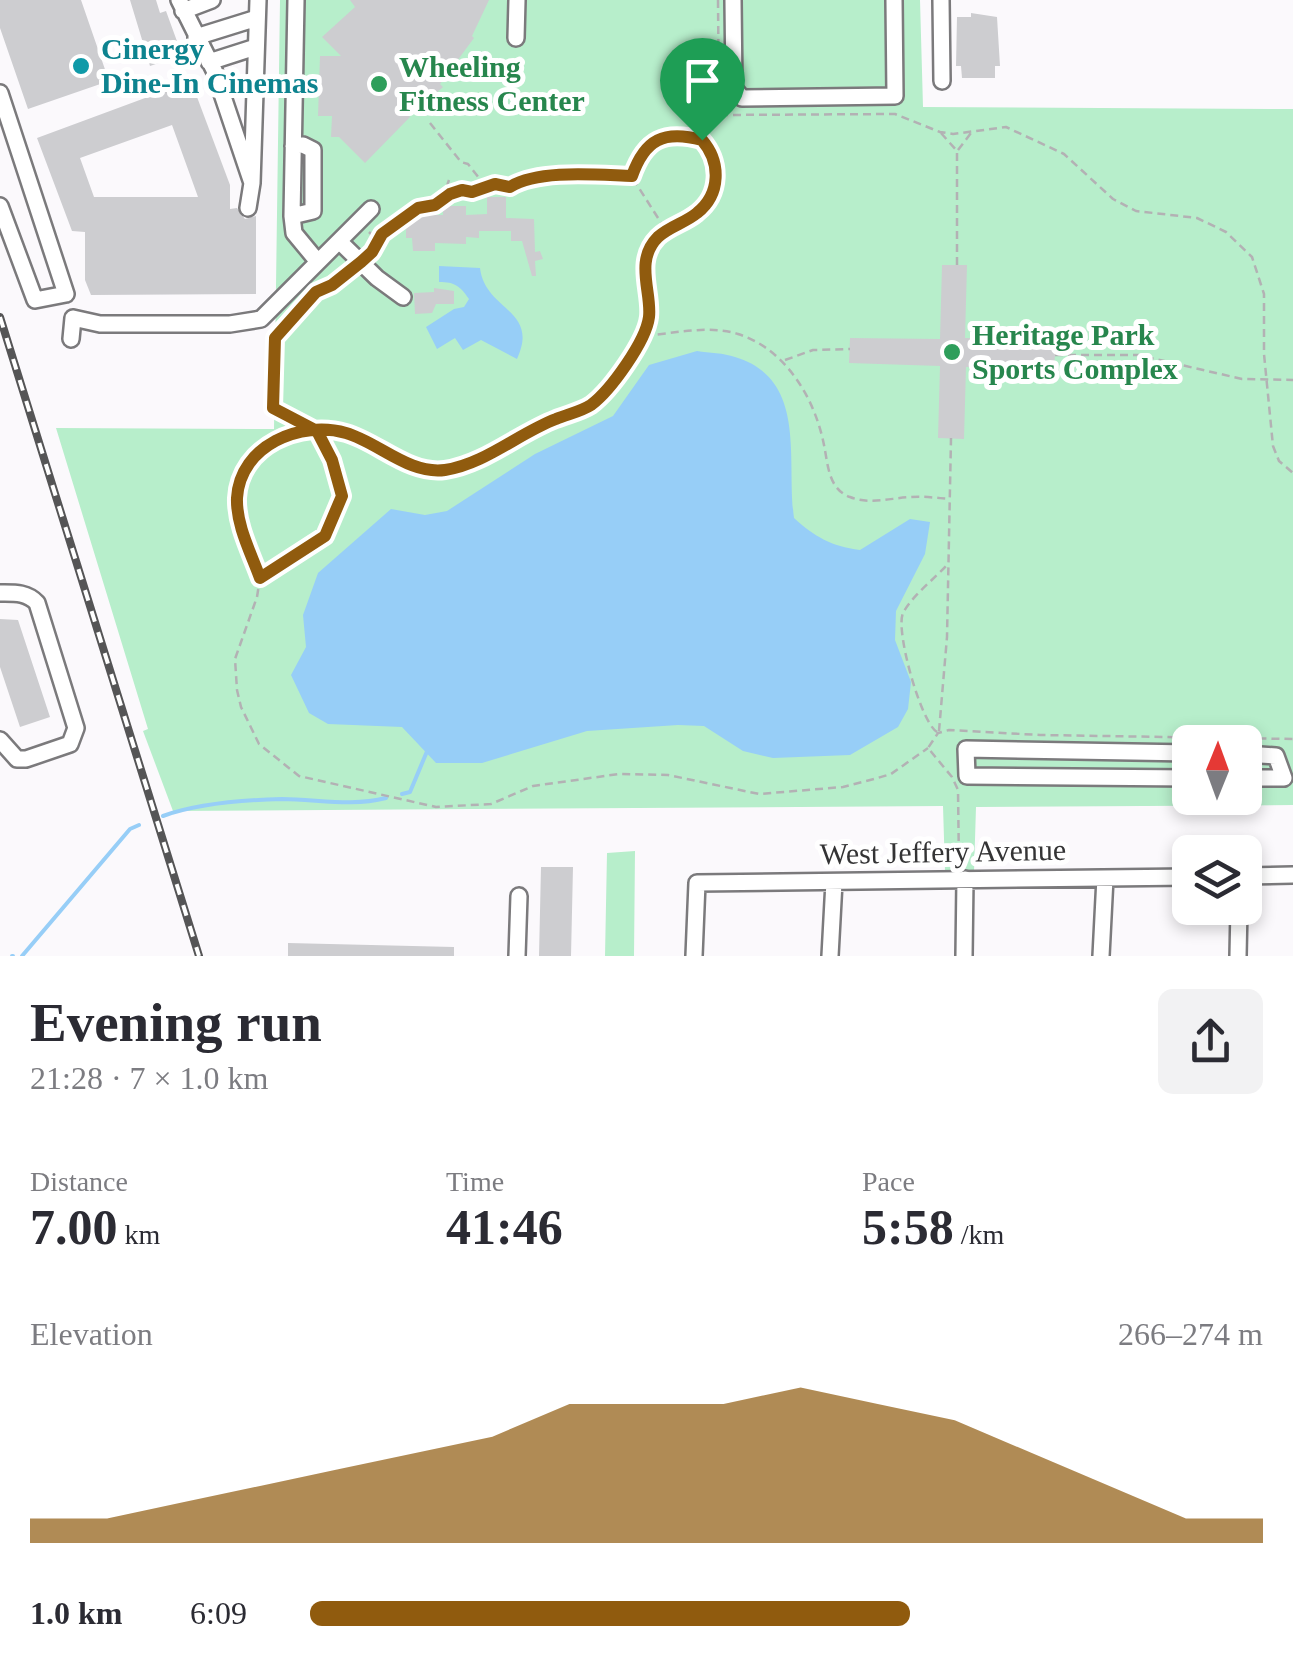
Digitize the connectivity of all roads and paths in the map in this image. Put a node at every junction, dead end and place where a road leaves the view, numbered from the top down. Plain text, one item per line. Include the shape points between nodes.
1 (212, 0) edge
2 (258, 0) edge
3 (296, 0) edge
4 (518, 0) edge
5 (718, 0) edge
6 (733, 0) edge
7 (894, 0) edge
8 (941, 0) edge
9 (181, 5) edge
10 (257, 18) junction
11 (196, 37) junction
12 (516, 38) dead end
13 (256, 47) junction
14 (210, 62) junction
15 (942, 81) dead end
16 (0, 92) edge
17 (738, 93) junction
18 (718, 115) junction
19 (430, 123) dead end
20 (940, 132) junction
21 (971, 133) junction
22 (6, 134) edge
23 (702, 140) junction
24 (293, 146) junction
25 (957, 152) junction
26 (460, 160) junction
27 (454, 165) dead end
28 (632, 176) junction
29 (448, 180) dead end
30 (252, 183) junction
31 (495, 184) junction
32 (442, 200) junction
33 (411, 203) dead end
34 (248, 208) dead end
35 (418, 208) junction
36 (371, 209) dead end
37 (2, 212) edge
38 (292, 216) junction
39 (666, 231) junction
40 (369, 232) dead end
41 (340, 241) junction
42 (378, 242) junction
43 (318, 262) junction
44 (361, 262) junction
45 (957, 265) dead end
46 (404, 297) dead end
47 (644, 336) junction
48 (71, 340) dead end
49 (850, 348) dead end
50 (1055, 354) dead end
51 (783, 360) junction
52 (1267, 380) junction
53 (1293, 380) edge
54 (317, 431) junction
55 (951, 438) dead end
56 (1293, 473) edge
57 (950, 499) junction
58 (947, 564) junction
59 (260, 578) junction
60 (0, 593) edge
61 (0, 740) edge
62 (928, 748) dead end
63 (1172, 753) edge
64 (1262, 755) edge
65 (1172, 778) edge
66 (1262, 778) edge
67 (1289, 778) edge
68 (960, 810) dead end
69 (1293, 875) edge
70 (1262, 876) edge
71 (1172, 877) edge
72 (962, 878) junction
73 (1105, 878) junction
74 (834, 882) junction
75 (518, 896) dead end
76 (1239, 925) edge
77 (517, 956) edge
78 (694, 956) edge
79 (830, 956) edge
80 (964, 956) edge
81 (1101, 956) edge
82 (1238, 956) edge

1 - 9 street
2 - 10 street
3 - 24 street
4 - 12 street
5 - 18 path
6 - 17 street
7 - 17 street via 895,96
8 - 15 street
9 - 11 street
10 - 11 street
10 - 13 street
11 - 14 street
13 - 14 street
13 - 30 street
14 - 30 street
16 - 22 street
17 - 18 path
18 - 20 path via 895,114
18 - 23 path
19 - 26 path
20 - 21 path
20 - 25 path
21 - 25 path
21 - 52 path via 1006,127 1064,154 1136,211 1197,218 1226,232 1252,257 1264,294
22 - 37 street via 66,294 35,300
23 - 28 path via 670,135 651,143
23 - 39 path via 716,166 714,192 697,214
24 - 38 street
24 - 38 street via 314,150 316,202 313,212
25 - 45 path
26 - 27 path
26 - 31 path via 482,183
28 - 31 path via 545,175 510,187
28 - 39 path
29 - 32 path
30 - 34 street
31 - 32 path
32 - 35 path
33 - 35 path
35 - 42 path
36 - 41 street
38 - 43 street via 294,233
39 - 47 path via 655,240 645,268 650,314
40 - 42 path
41 - 43 street
41 - 44 street
42 - 44 path
43 - 48 street via 261,319 100,324 73,318
44 - 46 street
44 - 54 path via 316,292 273,345 273,408
47 - 51 path via 738,334
47 - 54 path via 592,404 447,470 430,470 346,432
49 - 51 path
50 - 52 path via 1138,354
51 - 57 path via 820,426 832,483 847,497
52 - 53 path
52 - 56 path via 1273,446
54 - 59 path via 342,496 325,536
54 - 59 path via 299,430 266,446 246,467 237,496
55 - 57 path
57 - 58 path
58 - 58 path via 902,615 901,635 922,710 938,732
59 - 62 path via 235,660 237,690 259,744 299,776 436,807 492,804 533,786 620,774 668,775 758,794 858,783 891,774
60 - 61 street via 31,596 37,604 76,728 70,744 26,759 17,759
63 - 65 street via 966,748 967,776
64 - 67 street via 1276,756
66 - 67 street
68 - 72 path
69 - 70 street
71 - 73 street, West Jeffery Avenue
72 - 73 street, West Jeffery Avenue
72 - 74 street, West Jeffery Avenue
72 - 80 street
73 - 81 street
74 - 78 street, West Jeffery Avenue via 697,883
74 - 79 street
75 - 77 street
76 - 82 street

